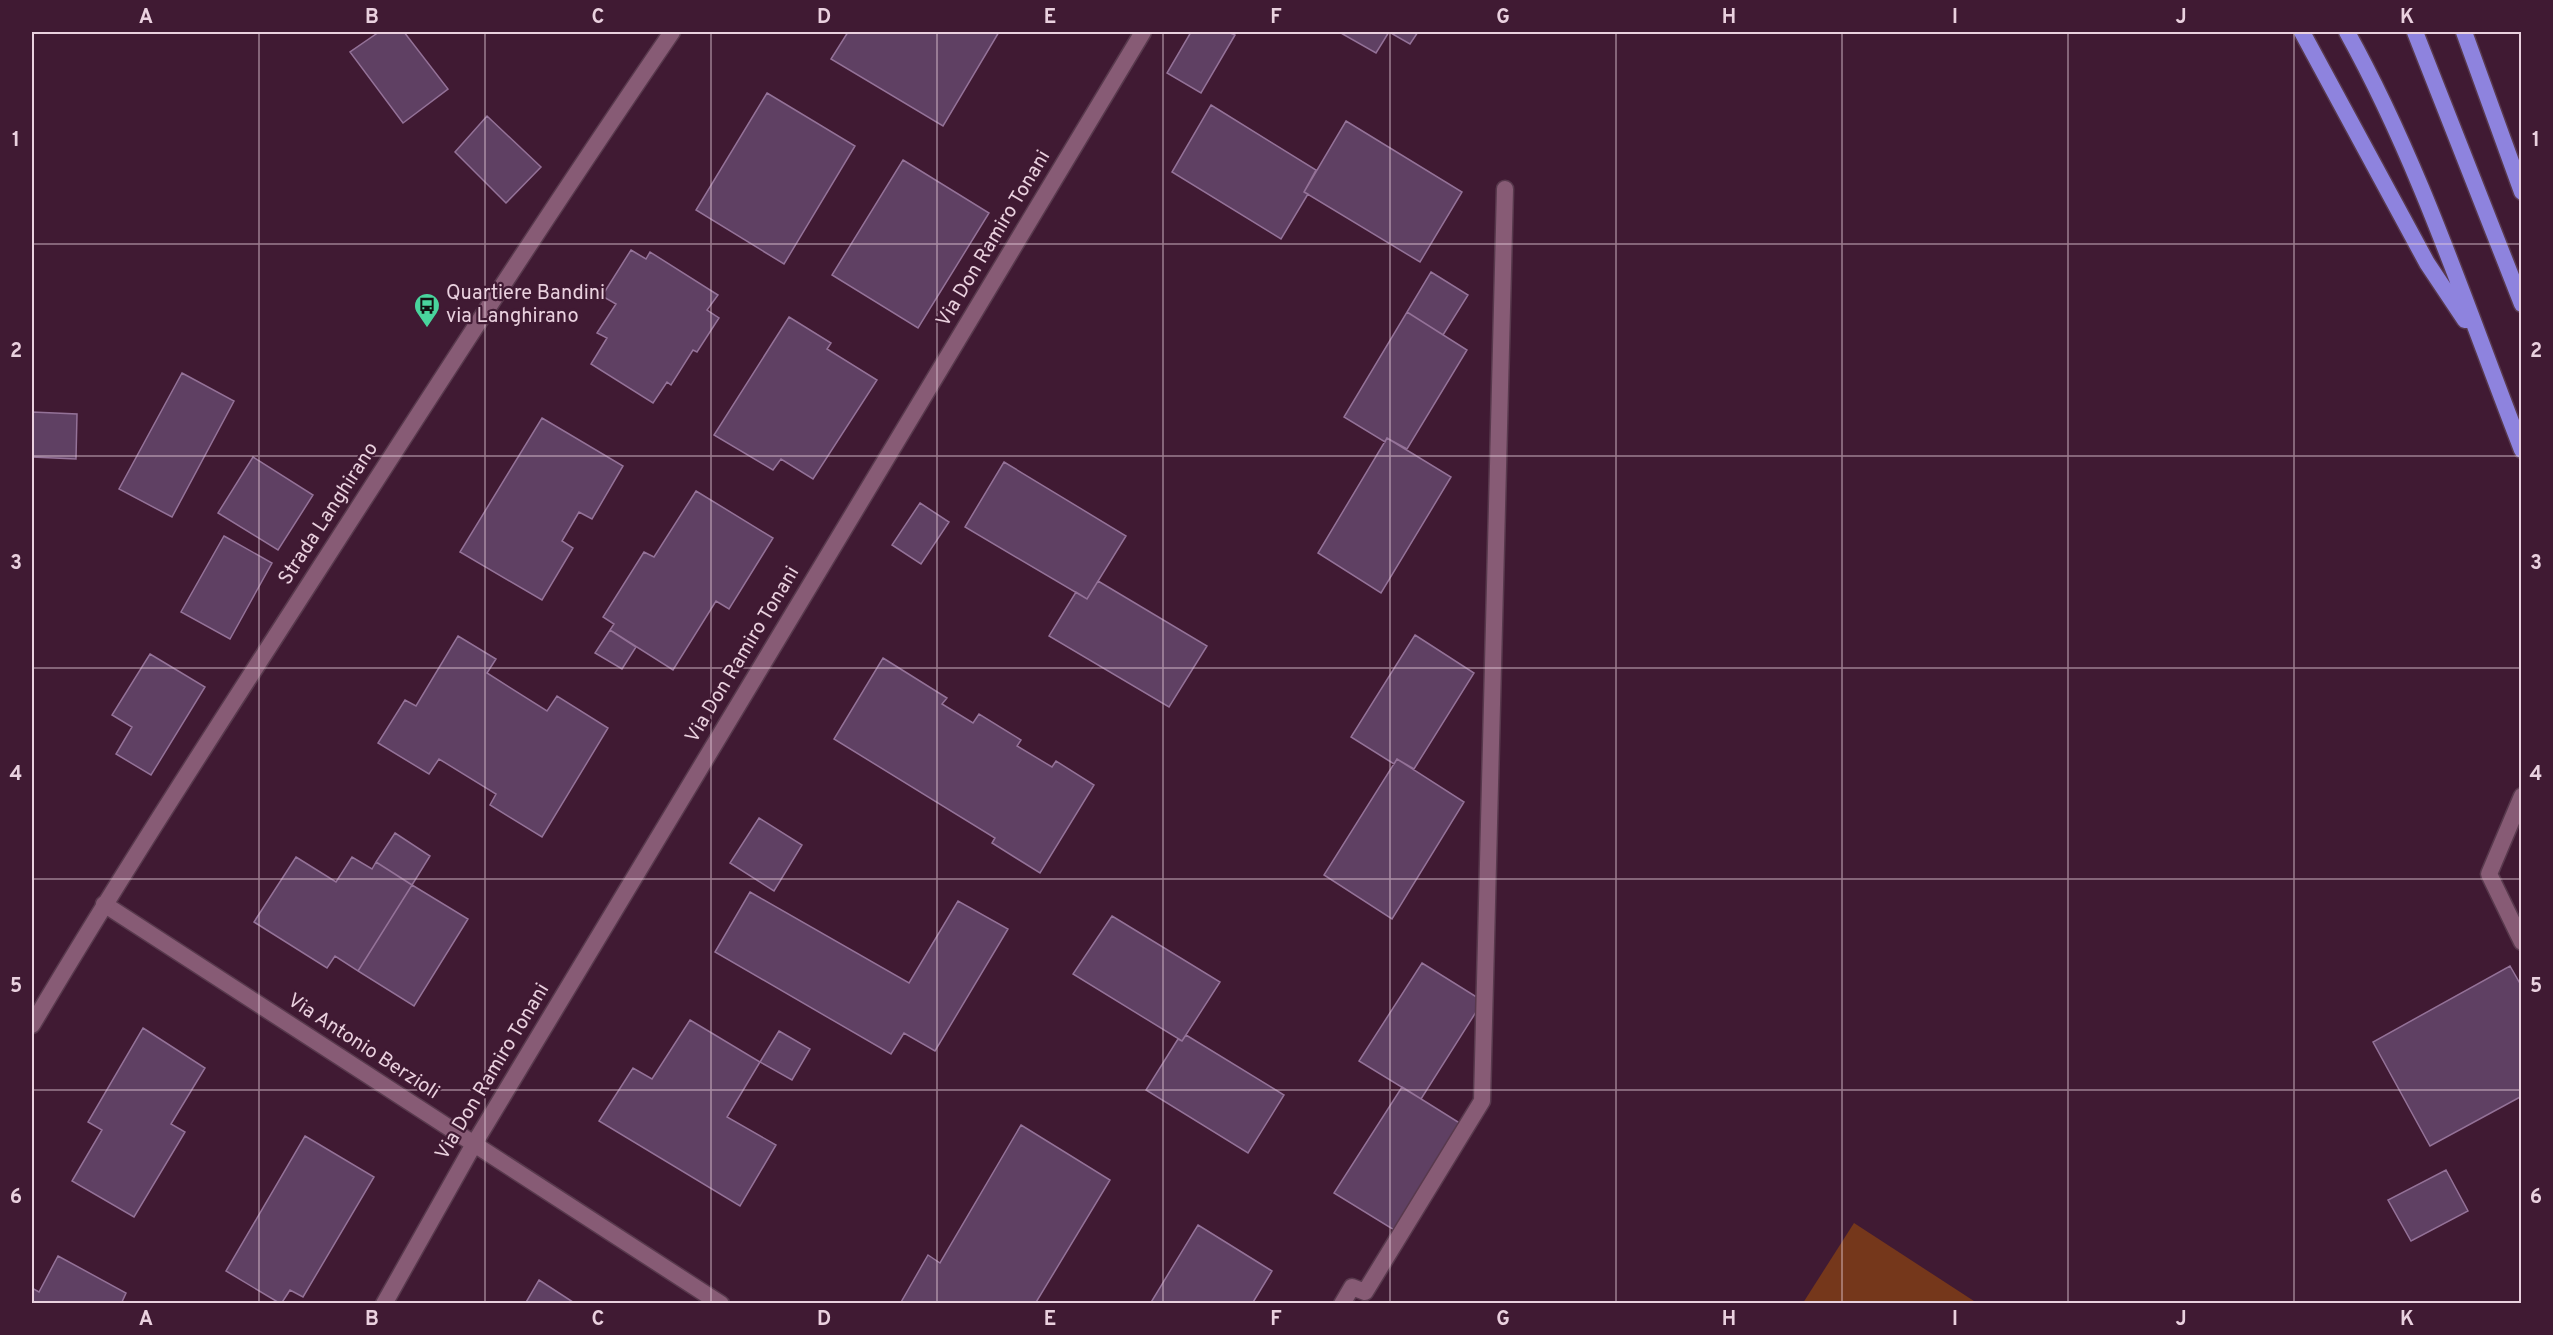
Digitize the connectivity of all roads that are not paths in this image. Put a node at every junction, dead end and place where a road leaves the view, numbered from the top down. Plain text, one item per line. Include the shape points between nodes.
1 (672, 32) edge
2 (1143, 32) edge
3 (2302, 32) edge
4 (2347, 32) edge
5 (2415, 32) edge
6 (2464, 32) edge
7 (1505, 189) dead end
8 (2522, 192) edge
9 (2522, 304) edge
10 (2480, 343) junction
11 (2522, 450) edge
12 (2522, 796) edge
13 (104, 904) junction
14 (2522, 942) edge
15 (32, 1025) edge
16 (474, 1144) junction
17 (384, 1304) edge
18 (722, 1304) edge
19 (1342, 1304) edge

1 - 13 street, Strada Langhirano via 532,238
2 - 16 street, Via Don Ramiro Tonani
3 - 10 highway via 2427,263
4 - 10 highway via 2382,94
5 - 9 highway
6 - 8 highway
7 - 19 street via 1482,1101 1365,1292 1352,1287
10 - 11 highway
12 - 14 street via 2489,874
13 - 15 street, Strada Langhirano
13 - 16 street, Via Antonio Berzioli
16 - 17 street, Via Don Ramiro Tonani
16 - 18 street, Via Antonio Berzioli

